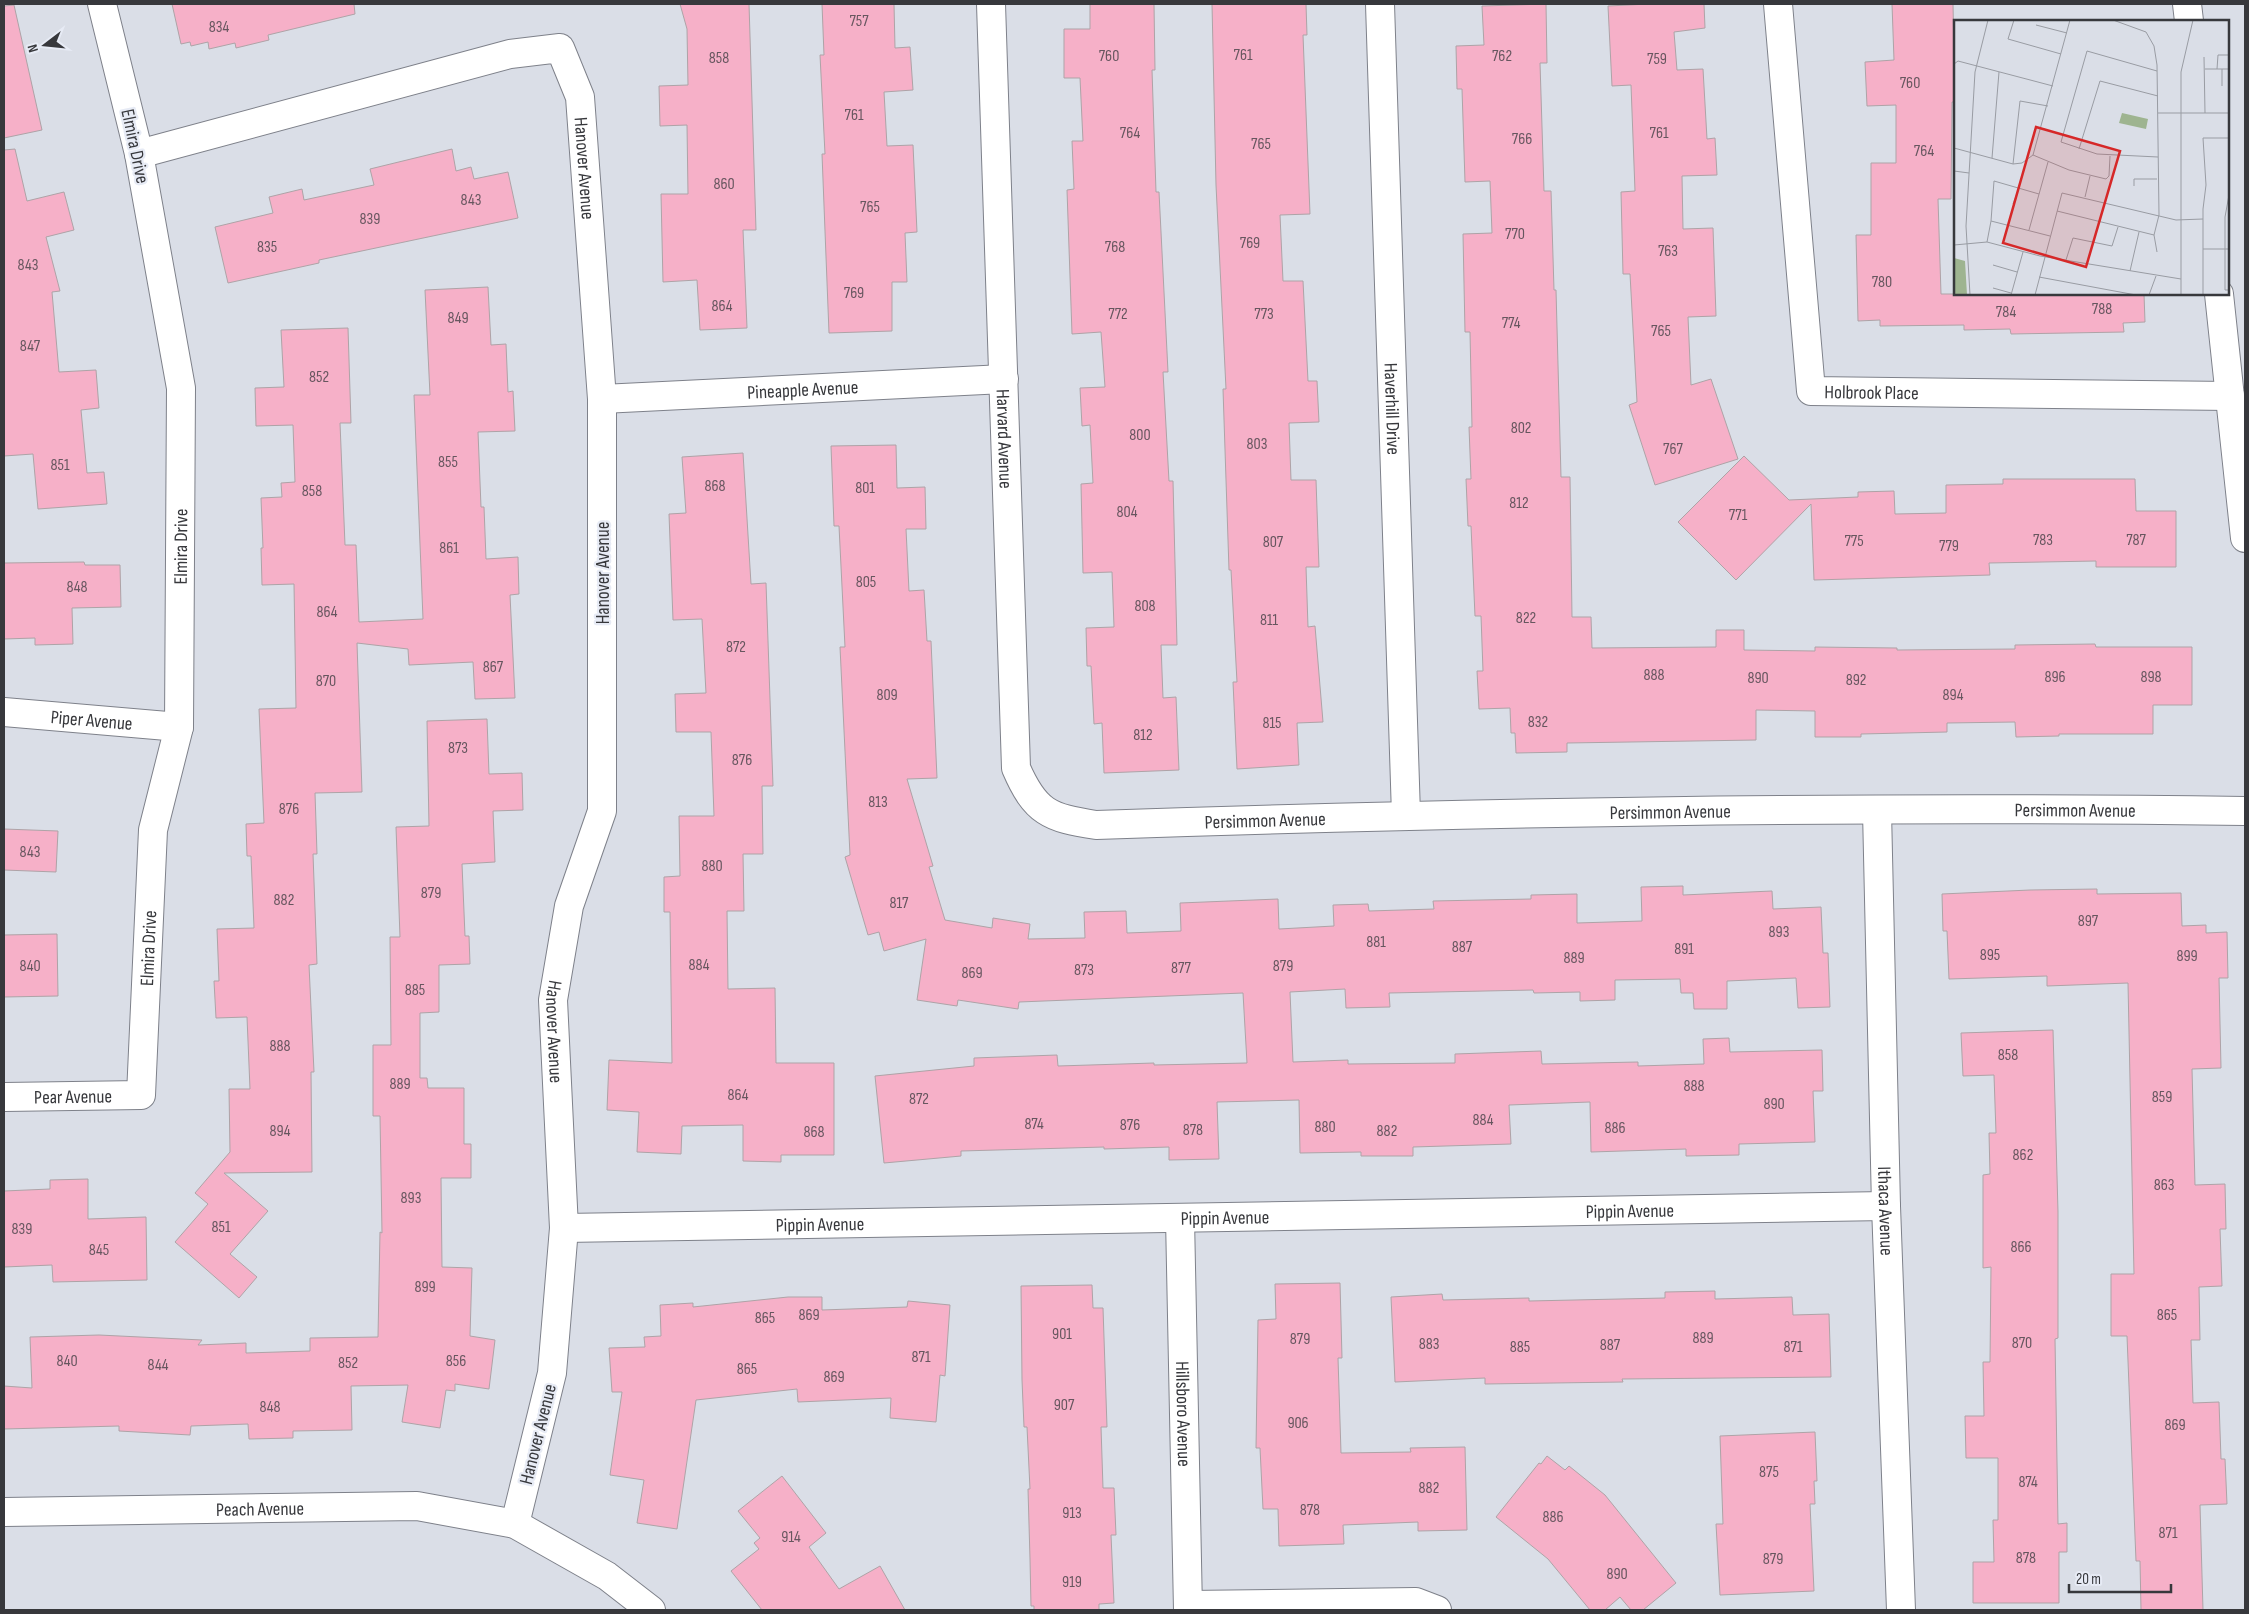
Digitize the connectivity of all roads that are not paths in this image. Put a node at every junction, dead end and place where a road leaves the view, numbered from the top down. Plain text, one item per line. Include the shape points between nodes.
1 (102, 4) edge
2 (991, 4) edge
3 (1380, 4) edge
4 (1778, 4) edge
5 (2187, 4) edge
6 (2189, 20) edge
7 (139, 154) junction
8 (2219, 295) edge
9 (1004, 379) junction
10 (2230, 396) junction
11 (602, 399) junction
12 (2245, 538) edge
13 (4, 712) edge
14 (179, 727) junction
15 (1877, 811) junction
16 (2245, 811) edge
17 (1406, 814) junction
18 (1096, 825) joint
19 (141, 1095) joint
20 (4, 1097) edge
21 (1886, 1206) junction
22 (1180, 1218) junction
23 (564, 1228) junction
24 (4, 1512) edge
25 (515, 1524) junction
26 (1188, 1608) edge
27 (651, 1610) edge
28 (1437, 1610) edge
29 (1901, 1610) edge

1 - 7 street, Elmira Drive
2 - 9 street, Harvard Avenue
3 - 17 street, Haverhill Drive
4 - 10 street, Holbrook Place via 1811,391
5 - 6 street
7 - 11 street, Hanover Avenue via 510,54 560,48 580,97
7 - 14 street, Elmira Drive via 181,388
8 - 10 street
9 - 11 street, Pineapple Avenue
9 - 18 street, Harvard Avenue via 1016,768 1026,791 1042,810 1070,821
10 - 12 street
11 - 23 street, Hanover Avenue via 602,811 568,906 553,1000
13 - 14 street, Piper Avenue
14 - 19 street, Elmira Drive via 153,830
15 - 16 street, Persimmon Avenue
15 - 17 street, Persimmon Avenue
15 - 21 street, Ithaca Avenue
17 - 18 street, Persimmon Avenue
19 - 20 street, Pear Avenue
21 - 22 street, Pippin Avenue
21 - 29 street, Ithaca Avenue
22 - 23 street, Pippin Avenue
22 - 26 street, Hillsboro Avenue
23 - 25 street, Hanover Avenue via 552,1373
24 - 25 street, Peach Avenue via 417,1506
25 - 27 street, Peach Avenue via 607,1576
26 - 28 street via 1239,1602 1416,1602

